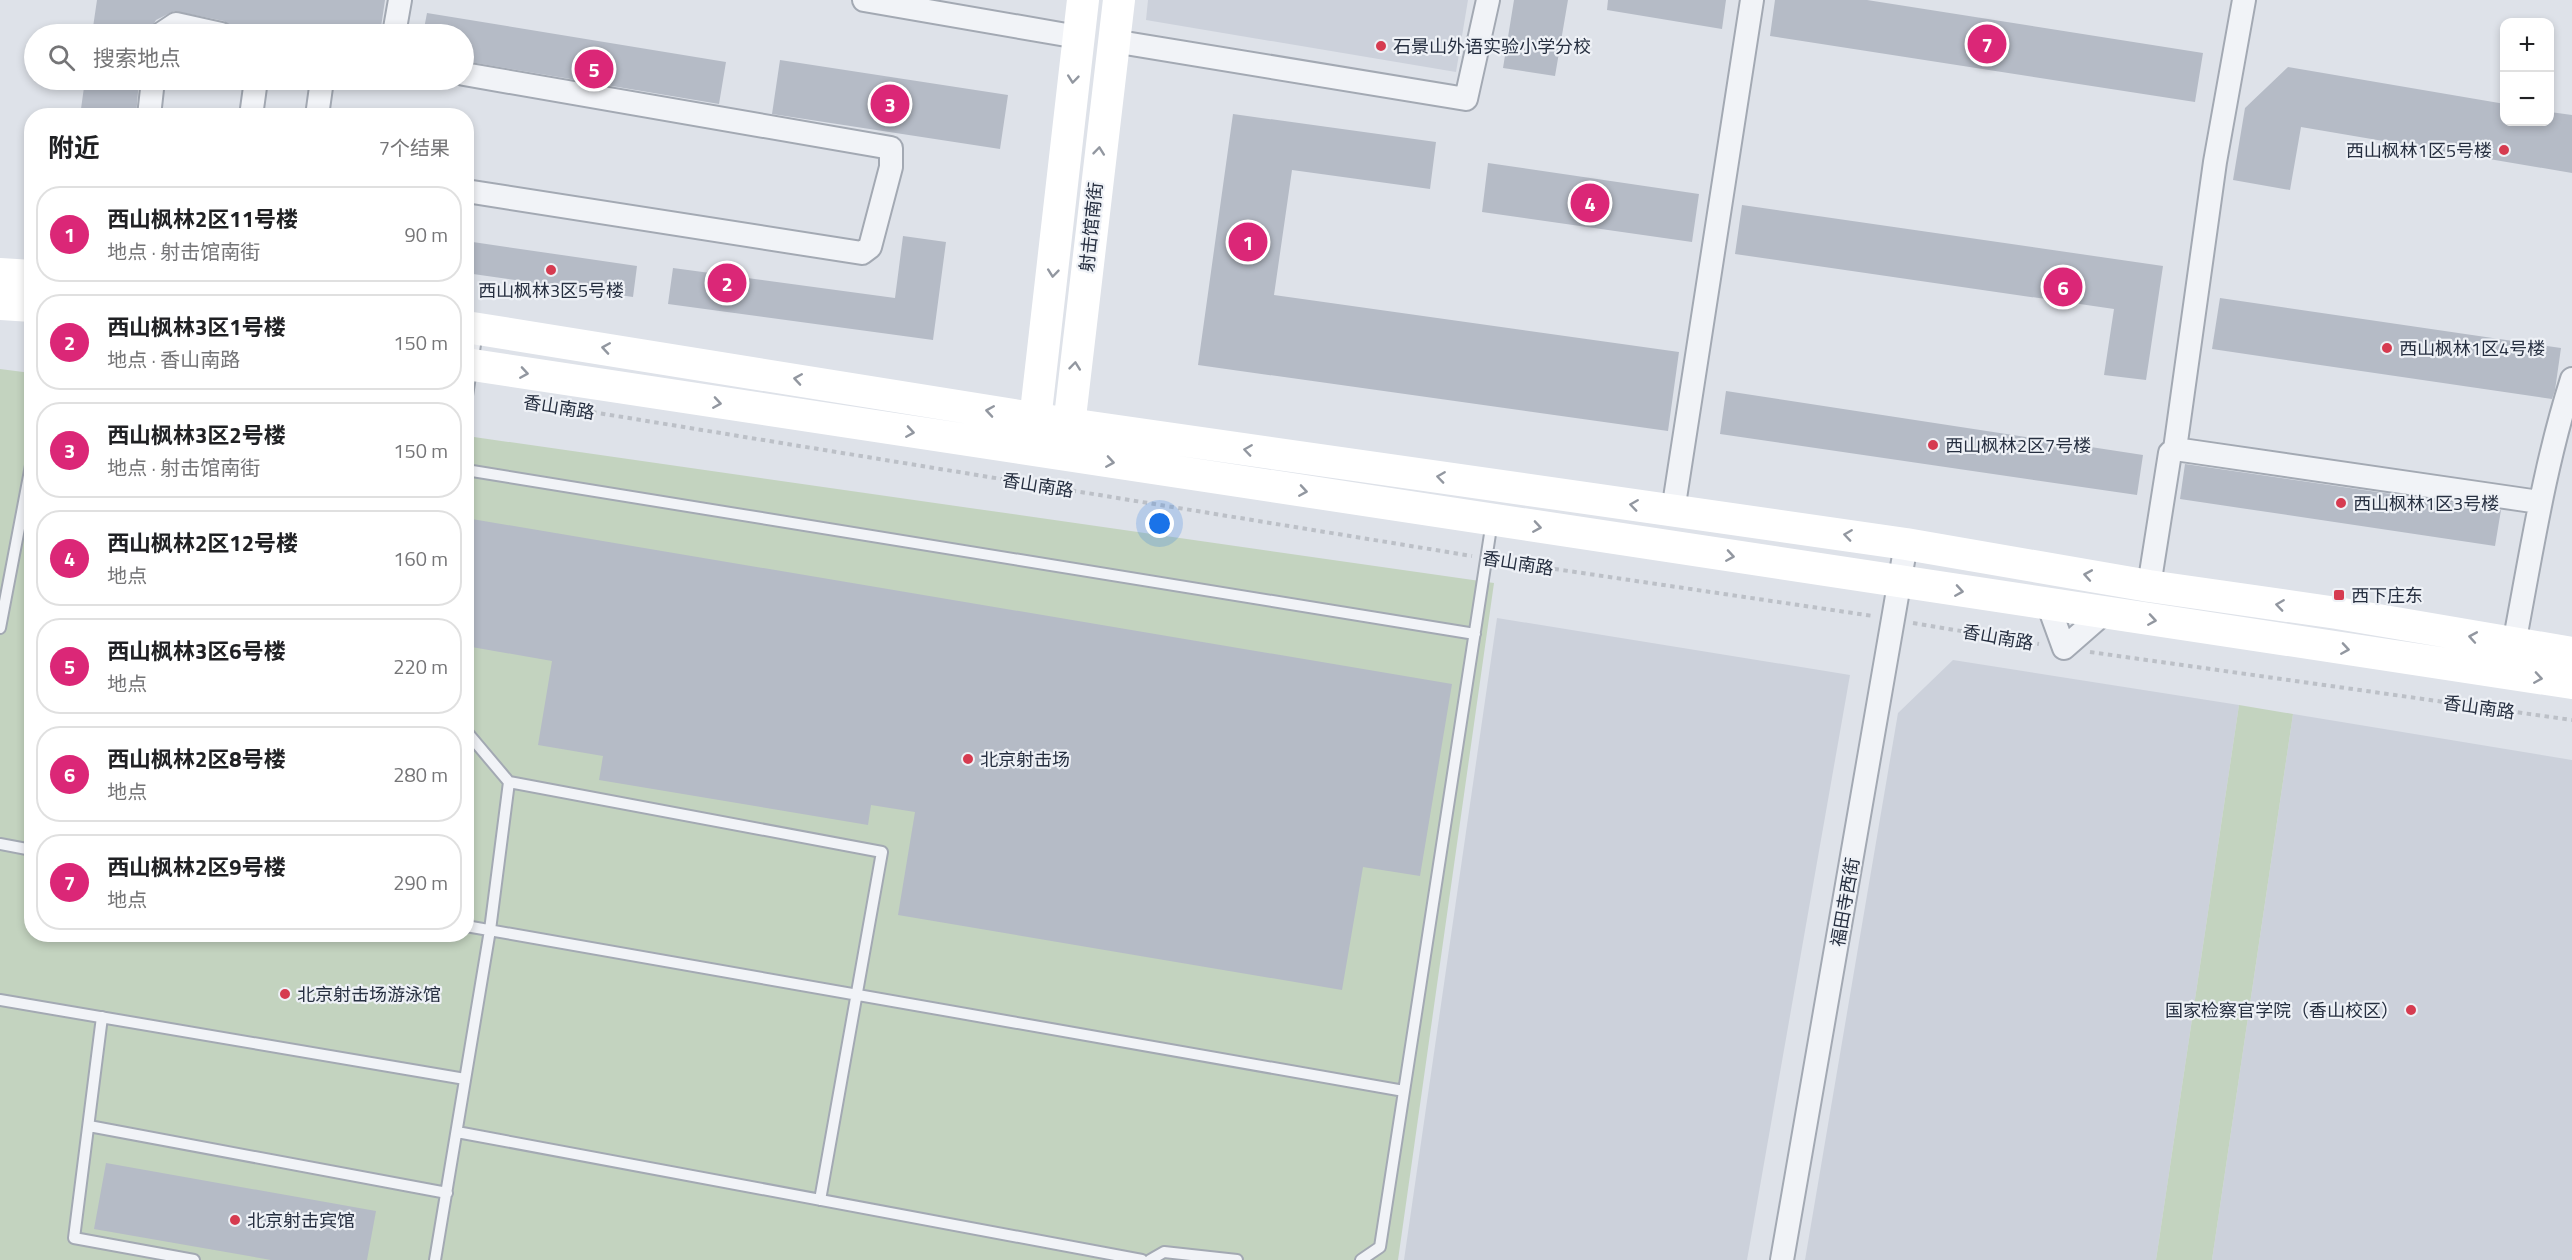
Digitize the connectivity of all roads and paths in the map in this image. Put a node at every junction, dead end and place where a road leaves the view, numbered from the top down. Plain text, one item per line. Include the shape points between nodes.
1 (400, 0) edge
2 (864, 0) edge
3 (1083, 0) edge
4 (1119, 0) edge
5 (1488, 0) edge
6 (1752, 0) edge
7 (2244, 0) edge
8 (396, 24) edge
9 (1078, 37) junction
10 (1113, 42) junction
11 (474, 76) edge
12 (152, 90) edge
13 (255, 90) edge
14 (321, 90) edge
15 (150, 108) edge
16 (252, 108) edge
17 (318, 108) edge
18 (474, 192) edge
19 (0, 274) edge
20 (24, 276) edge
21 (0, 304) edge
22 (24, 306) edge
23 (474, 328) edge
24 (474, 366) edge
25 (2572, 380) edge
26 (585, 411) dead end
27 (1036, 418) junction
28 (1069, 424) junction
29 (2175, 449) junction
30 (1031, 451) junction
31 (1065, 455) junction
32 (474, 471) edge
33 (24, 502) edge
34 (2539, 502) junction
35 (1673, 511) junction
36 (1492, 520) junction
37 (1906, 543) junction
38 (1487, 559) junction
39 (1902, 582) junction
40 (2149, 586) junction
41 (2048, 604) junction
42 (2104, 613) junction
43 (1894, 620) junction
44 (0, 628) edge
45 (1475, 634) junction
46 (2514, 644) junction
47 (2064, 648) junction
48 (2572, 653) edge
49 (2572, 683) edge
50 (2572, 720) edge
51 (474, 740) edge
52 (509, 782) junction
53 (0, 844) edge
54 (24, 848) edge
55 (474, 927) edge
56 (490, 930) junction
57 (856, 995) junction
58 (0, 1000) edge
59 (102, 1017) junction
60 (465, 1079) junction
61 (1404, 1091) junction
62 (89, 1126) junction
63 (457, 1132) junction
64 (447, 1193) junction
65 (820, 1200) junction
66 (186, 1259) edge
67 (435, 1260) edge
68 (1142, 1260) edge
69 (1150, 1260) edge
70 (1237, 1260) edge
71 (1361, 1260) edge
72 (1782, 1260) edge

1 - 8 street
2 - 9 street
3 - 9 main road, 射击馆南街
4 - 10 main road, 射击馆南街
5 - 10 street via 1466,99
6 - 35 street
7 - 29 street via 2215,162
9 -> 27 main road, 射击馆南街
28 -> 10 main road, 射击馆南街
11 - 18 street via 891,148 891,167 870,247 862,253
12 - 15 street
13 - 16 street
14 - 17 street
19 - 20 main road
21 - 22 main road
27 -> 23 main road
24 -> 30 main road, 香山南路
25 - 34 street via 2553,438
26 - 38 path, 香山南路
27 - 28 main road
27 - 30 main road, 射击馆南街
28 - 31 main road, 射击馆南街
35 -> 28 main road
29 - 34 street
29 - 40 street via 2170,453
30 - 31 main road, 香山南路
31 -> 36 main road, 香山南路
32 - 45 lane
33 - 44 lane
34 - 46 street
37 -> 35 main road
36 - 38 lane
36 -> 39 main road, 香山南路
37 - 39 street, 福田寺西街
40 -> 37 main road
38 - 43 path, 香山南路
38 - 45 lane
39 -> 41 main road, 香山南路
39 - 43 street, 福田寺西街
46 -> 40 main road
41 - 42 main road, 香山南路
41 - 47 street
42 - 47 street
42 -> 49 main road, 香山南路
43 - 47 path, 香山南路
43 - 72 street, 福田寺西街
45 - 61 lane
46 - 48 main road
47 - 50 path, 香山南路
51 - 52 lane
52 - 56 lane
52 - 57 lane via 882,852
53 - 54 lane
55 - 56 lane
56 - 57 lane
56 - 60 lane
57 - 61 lane
57 - 65 lane
58 - 59 lane
59 - 60 lane
59 - 62 lane
60 - 63 lane
61 - 71 lane via 1380,1247
62 - 64 lane
62 - 66 lane via 74,1238
63 - 64 lane
63 - 65 lane
64 - 67 lane
65 - 68 lane
69 - 70 lane via 1164,1252

